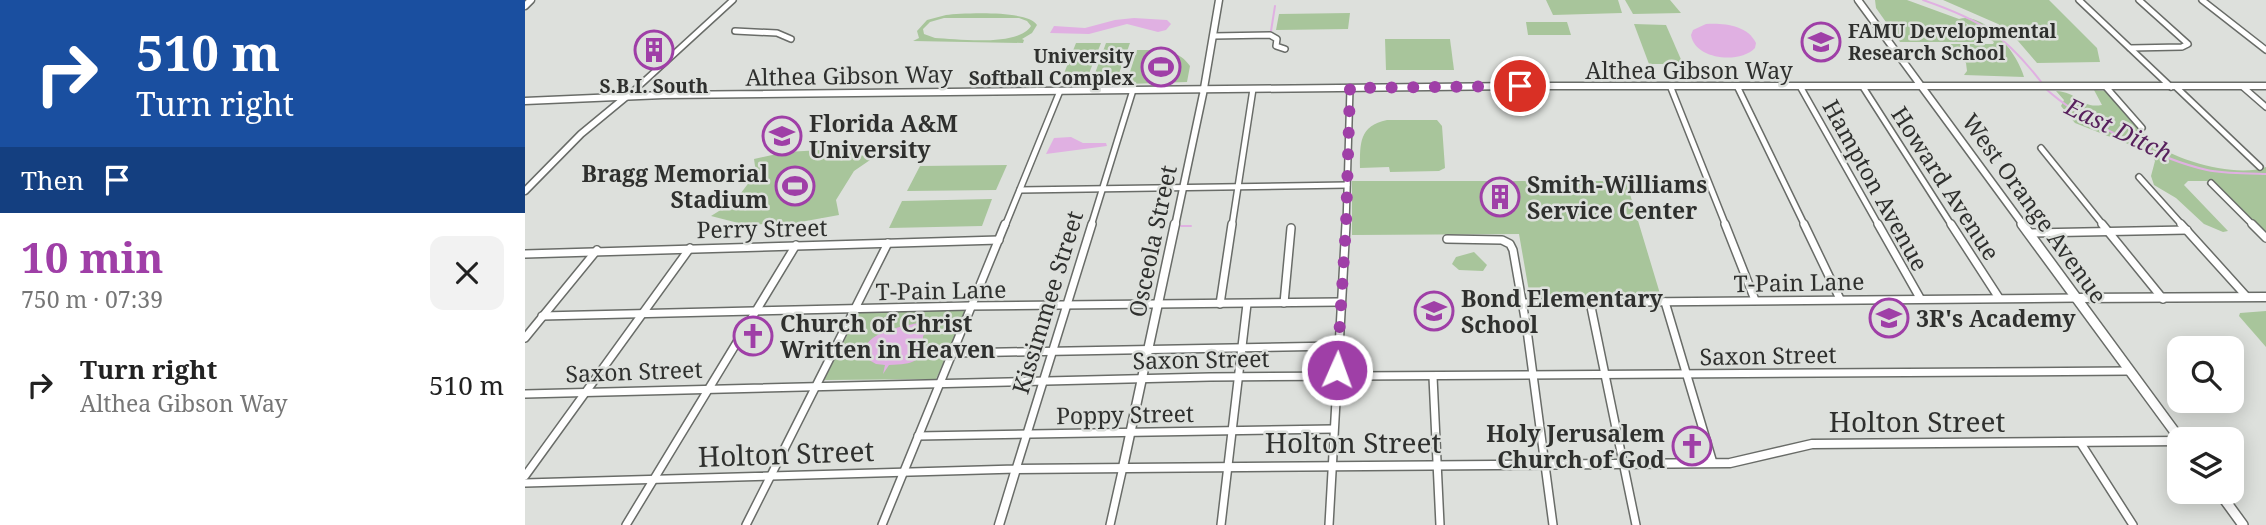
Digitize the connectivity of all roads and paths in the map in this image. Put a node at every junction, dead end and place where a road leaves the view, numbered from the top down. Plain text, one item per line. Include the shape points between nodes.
1 (527, 0) edge
2 (733, 0) edge
3 (1219, 0) edge
4 (1858, 0) edge
5 (2079, 0) edge
6 (2139, 0) edge
7 (2202, 0) edge
8 (525, 6) edge
9 (735, 31) dead end
10 (1213, 36) junction
11 (791, 39) dead end
12 (2130, 48) junction
13 (1285, 49) dead end
14 (2266, 50) edge
15 (2266, 86) edge
16 (1863, 87) junction
17 (2106, 87) junction
18 (2174, 87) junction
19 (2243, 87) junction
20 (1350, 88) junction
21 (1671, 88) junction
22 (1738, 88) junction
23 (1801, 88) junction
24 (1922, 88) junction
25 (1203, 89) junction
26 (1253, 89) junction
27 (1133, 90) junction
28 (1061, 91) junction
29 (628, 96) junction
30 (525, 101) edge
31 (2266, 107) edge
32 (2142, 128) dead end
33 (2041, 148) dead end
34 (2260, 167) dead end
35 (2139, 177) dead end
36 (2211, 183) dead end
37 (1347, 185) junction
38 (1238, 187) junction
39 (1183, 188) junction
40 (1102, 189) junction
41 (1020, 190) junction
42 (525, 191) edge
43 (1291, 228) dead end
44 (2187, 230) junction
45 (2109, 232) junction
46 (2029, 233) junction
47 (2266, 238) edge
48 (1447, 239) dead end
49 (999, 240) junction
50 (888, 243) junction
51 (796, 245) junction
52 (690, 248) junction
53 (597, 250) junction
54 (525, 254) edge
55 (2247, 297) junction
56 (2266, 297) edge
57 (1999, 298) junction
58 (2077, 298) junction
59 (1840, 299) junction
60 (1920, 299) junction
61 (2163, 299) junction
62 (1755, 300) junction
63 (1340, 302) junction
64 (1590, 302) junction
65 (1665, 302) junction
66 (1247, 303) junction
67 (1284, 303) junction
68 (1523, 303) junction
69 (1220, 304) junction
70 (1158, 305) junction
71 (1066, 306) junction
72 (974, 307) junction
73 (855, 309) junction
74 (756, 311) junction
75 (642, 314) junction
76 (542, 316) junction
77 (525, 338) edge
78 (1338, 346) junction
79 (1242, 348) junction
80 (1148, 350) junction
81 (1052, 351) junction
82 (955, 353) junction
83 (2130, 371) junction
84 (1605, 375) junction
85 (1687, 375) junction
86 (1534, 376) junction
87 (1239, 377) junction
88 (1336, 377) junction
89 (1433, 377) junction
90 (1142, 379) junction
91 (1043, 381) junction
92 (940, 383) junction
93 (817, 385) junction
94 (709, 388) junction
95 (586, 392) junction
96 (525, 394) edge
97 (2171, 427) edge
98 (1333, 429) junction
99 (1232, 432) junction
100 (1130, 433) junction
101 (918, 436) junction
102 (1027, 436) junction
103 (2167, 440) edge
104 (2080, 442) junction
105 (1713, 463) junction
106 (1545, 464) junction
107 (1623, 464) junction
108 (1228, 465) junction
109 (1332, 466) junction
110 (1437, 466) junction
111 (1123, 467) junction
112 (1016, 469) junction
113 (903, 472) junction
114 (771, 475) junction
115 (525, 476) edge
116 (654, 479) junction
117 (525, 483) edge
118 (2228, 504) edge
119 (627, 525) edge
120 (746, 525) edge
121 (882, 525) edge
122 (999, 525) edge
123 (1110, 525) edge
124 (1221, 525) edge
125 (1329, 525) edge
126 (1440, 525) edge
127 (1553, 525) edge
128 (1636, 525) edge
129 (2133, 525) edge
130 (2243, 525) edge

1 - 8 street
2 - 29 street
3 - 10 street, Osceola Street
4 - 24 main road, West Orange Avenue
5 - 12 street
6 - 12 street via 2188,44
7 - 14 street
9 - 11 street via 777,33
10 - 13 street via 1270,35 1277,39 1277,47
10 - 25 street, Osceola Street
12 - 18 street
15 - 19 street, Althea Gibson Way
16 - 23 street, Althea Gibson Way
16 - 24 street, Althea Gibson Way
16 - 57 street, Howard Avenue
17 - 18 street, Althea Gibson Way
17 - 24 street, Althea Gibson Way
17 - 32 street
18 - 19 street, Althea Gibson Way
18 - 34 street
19 - 31 street
20 - 21 street, Althea Gibson Way
20 - 26 street, Althea Gibson Way
20 - 37 street
21 - 22 street, Althea Gibson Way
21 - 62 street
22 - 23 street, Althea Gibson Way
22 - 59 street
23 - 60 street, Hampton Avenue
24 - 46 main road, West Orange Avenue
25 - 26 street, Althea Gibson Way
25 - 27 street, Althea Gibson Way
25 - 39 street, Osceola Street
26 - 38 street
27 - 28 street, Althea Gibson Way
27 - 40 street, Kissimmee Street
28 - 29 street, Althea Gibson Way
28 - 41 street
29 - 30 street, Althea Gibson Way
29 - 42 street via 581,134
33 - 45 street
35 - 44 street
36 - 47 street
37 - 38 street
37 - 63 street
38 - 39 street
38 - 69 street
39 - 40 street
39 - 70 street, Osceola Street
40 - 41 street
40 - 71 street, Kissimmee Street
41 - 49 street
43 - 67 street
44 - 45 street
44 - 55 street
45 - 46 street
45 - 61 street
46 - 58 main road, West Orange Avenue
48 - 68 street via 1507,242 1514,254
49 - 50 street, Perry Street
49 - 72 street
50 - 51 street, Perry Street
50 - 73 street
51 - 52 street, Perry Street
51 - 74 street
52 - 53 street, Perry Street
52 - 75 street
53 - 54 street, Perry Street
53 - 76 street
55 - 56 street
55 - 61 street
57 - 58 street, T-Pain Lane
57 - 60 street, T-Pain Lane
58 - 61 street
58 - 83 main road, West Orange Avenue
59 - 60 street, T-Pain Lane
59 - 62 street, T-Pain Lane
62 - 65 street, T-Pain Lane
63 - 67 street, T-Pain Lane
63 - 78 street
64 - 65 street, T-Pain Lane
64 - 68 street, T-Pain Lane
64 - 84 street
65 - 85 street
66 - 67 street, T-Pain Lane
66 - 69 street, T-Pain Lane
66 - 79 street
68 - 86 street
69 - 70 street, T-Pain Lane
70 - 71 street, T-Pain Lane
70 - 80 street, Osceola Street
71 - 72 street, T-Pain Lane
71 - 81 street, Kissimmee Street
72 - 73 street, T-Pain Lane
72 - 82 street
73 - 74 street, T-Pain Lane
73 - 93 street
74 - 75 street, T-Pain Lane
74 - 94 street
75 - 76 street, T-Pain Lane
75 - 95 street
76 - 77 street
78 - 79 street
78 - 88 street
79 - 80 street
79 - 87 street
80 - 81 street
80 - 90 street, Osceola Street
81 - 82 street
81 - 91 street, Kissimmee Street
82 - 92 street
83 - 85 street, Saxon Street
83 - 97 main road, West Orange Avenue
84 - 85 street, Saxon Street
84 - 86 street, Saxon Street
84 - 107 street
85 - 105 street
86 - 89 street, Saxon Street
86 - 106 street
87 - 88 street, Saxon Street
87 - 90 street, Saxon Street
87 - 99 street
88 - 89 street, Saxon Street
88 - 98 street
89 - 110 street
90 - 91 street, Saxon Street
90 - 100 street, Osceola Street
91 - 92 street, Saxon Street
91 - 102 street, Kissimmee Street
92 - 93 street, Saxon Street
92 - 101 street
93 - 94 street, Saxon Street
93 - 114 street
94 - 95 street, Saxon Street
94 - 116 street
95 - 96 street, Saxon Street
95 - 115 street
98 - 99 street, Poppy Street
98 - 109 street
99 - 100 street, Poppy Street
99 - 108 street
100 - 102 street, Poppy Street
100 - 111 street, Osceola Street
101 - 102 street, Poppy Street
101 - 113 street
102 - 112 street, Kissimmee Street
103 - 104 street, Holton Street
104 - 105 street, Holton Street via 1803,445 1750,460
104 - 129 street
105 - 107 street, Holton Street
106 - 107 street, Holton Street
106 - 110 street, Holton Street
106 - 127 street
107 - 128 street
108 - 109 street, Holton Street
108 - 111 street, Holton Street
108 - 124 street
109 - 110 street, Holton Street
109 - 125 street
110 - 126 street
111 - 112 street, Holton Street
111 - 123 street, Osceola Street
112 - 113 street, Holton Street
112 - 122 street, Kissimmee Street
113 - 114 street, Holton Street
113 - 121 street
114 - 116 street, Holton Street
114 - 120 street
116 - 117 street, Holton Street
116 - 119 street
118 - 130 main road

